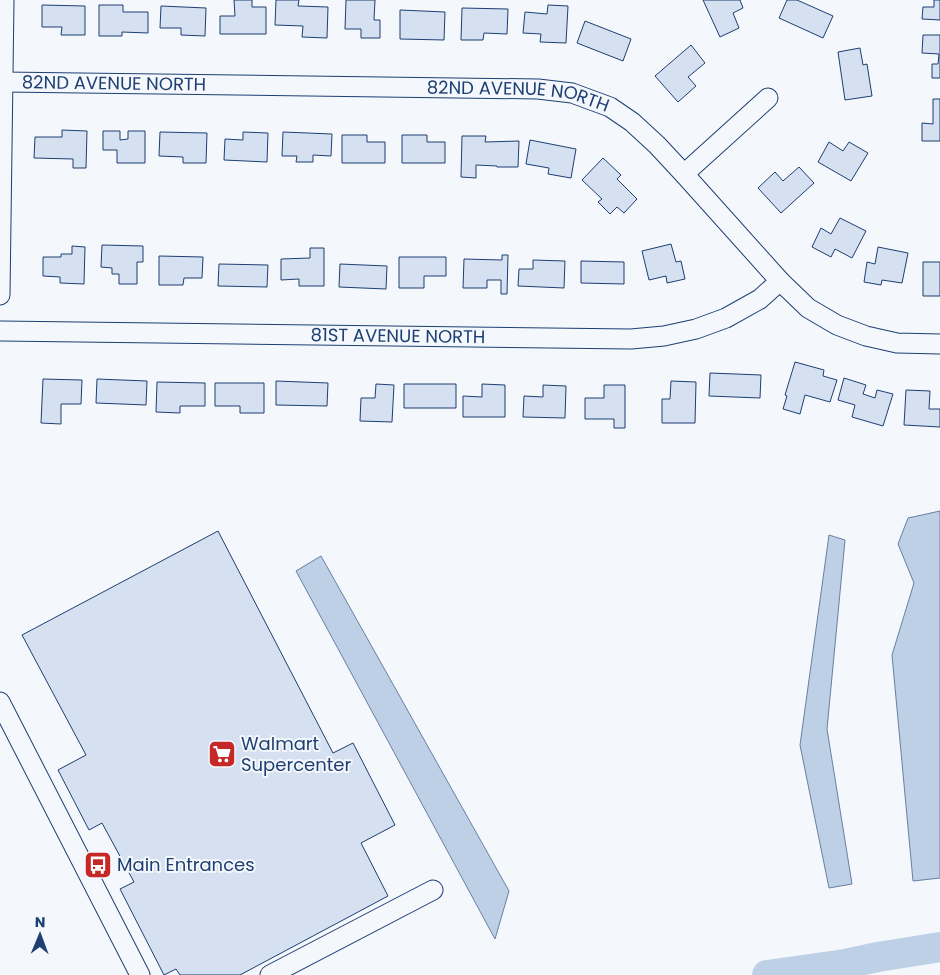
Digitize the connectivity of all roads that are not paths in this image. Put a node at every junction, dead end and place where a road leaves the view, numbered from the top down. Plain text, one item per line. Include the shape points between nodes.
1 (4, 0) edge
2 (3, 82) junction
3 (768, 98) dead end
4 (684, 174) junction
5 (780, 281) junction
6 (0, 295) edge
7 (0, 331) edge
8 (940, 344) edge
9 (0, 702) edge
10 (433, 890) dead end
11 (140, 975) edge
12 (270, 975) edge

1 - 2 street
2 - 4 street, 82ND AVENUE NORTH via 538,89 572,93 610,107 625,117
2 - 6 street
3 - 4 street
4 - 5 street, 82ND AVENUE NORTH
5 - 7 street, 81ST AVENUE NORTH via 760,299 726,318 696,329 639,338
5 - 8 street, 82ND AVENUE NORTH via 808,308 837,325 896,343
9 - 11 street
10 - 12 street

